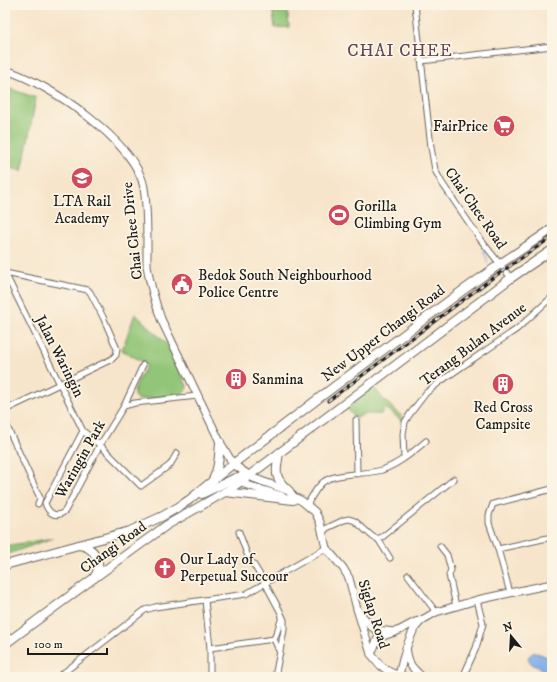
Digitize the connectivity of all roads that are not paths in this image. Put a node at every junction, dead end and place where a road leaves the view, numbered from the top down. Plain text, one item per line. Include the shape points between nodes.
1 (417, 5) edge
2 (552, 46) edge
3 (423, 61) junction
4 (5, 70) edge
5 (552, 229) edge
6 (552, 250) edge
7 (501, 263) junction
8 (5, 273) edge
9 (512, 277) junction
10 (552, 297) edge
11 (143, 365) dead end
12 (59, 384) junction
13 (197, 396) junction
14 (124, 406) junction
15 (5, 410) edge
16 (356, 420) dead end
17 (5, 422) edge
18 (83, 430) junction
19 (426, 441) dead end
20 (220, 442) junction
21 (100, 445) junction
22 (177, 453) dead end
23 (279, 453) junction
24 (404, 458) junction
25 (234, 464) junction
26 (357, 474) junction
27 (249, 475) junction
28 (240, 479) junction
29 (454, 479) dead end
30 (213, 481) junction
31 (552, 489) edge
32 (289, 491) junction
33 (225, 492) junction
34 (188, 500) junction
35 (301, 502) junction
36 (38, 504) dead end
37 (239, 532) dead end
38 (322, 534) junction
39 (552, 537) edge
40 (378, 539) junction
41 (76, 545) junction
42 (440, 546) dead end
43 (324, 549) junction
44 (498, 549) junction
45 (390, 558) dead end
46 (5, 565) edge
47 (408, 575) dead end
48 (94, 578) junction
49 (265, 583) junction
50 (552, 584) edge
51 (510, 593) junction
52 (205, 600) junction
53 (477, 600) junction
54 (456, 606) junction
55 (357, 609) junction
56 (436, 612) junction
57 (282, 616) junction
58 (412, 627) junction
59 (395, 632) junction
60 (274, 639) junction
61 (5, 644) edge
62 (210, 648) junction
63 (406, 648) junction
64 (280, 654) junction
65 (371, 654) junction
66 (402, 676) edge
67 (58, 677) edge
68 (210, 677) edge
69 (276, 677) edge
70 (422, 677) edge
71 (463, 677) edge

1 - 3 street, Chai Chee Road
2 - 3 street
3 - 7 street, Chai Chee Road via 435,170 480,238
4 - 13 street, Chai Chee Drive via 39,84 70,103 96,123 132,159 144,186 150,284 164,325
5 - 7 main road, New Upper Changi Road
6 - 9 main road
7 - 9 street, Chai Chee Road
7 - 25 main road, New Upper Changi Road
8 - 12 street, Jalan Waringin
8 - 12 street via 88,290 103,317 116,347 116,355
9 - 23 main road
10 - 24 street, Terang Bulan Avenue via 517,329 426,393 405,422
11 - 14 street, Waringin Park
12 - 15 street
12 - 18 street, Jalan Waringin
13 - 14 street
13 - 20 street, Chai Chee Drive
14 - 21 street, Waringin Park
16 - 26 street
17 - 36 street via 40,498
18 - 21 street, Jalan Waringin
18 - 21 street, Waringin Park via 45,503 48,510 59,515 66,511
19 - 24 street
20 - 25 street, Chai Chee Drive
20 - 30 main road via 218,467
21 - 22 street, Jalan Waringin via 141,486 167,468
23 - 27 main road
23 - 32 main road via 277,478
24 - 26 street via 382,470
25 - 27 street, Siglap Road
25 - 28 street
25 - 30 main road, New Upper Changi Road
26 - 35 street via 332,477
27 - 28 main road
27 - 32 street, Siglap Road
28 - 33 main road, Changi Road
28 - 34 main road via 227,482
28 - 35 street via 247,486
29 - 40 street
30 - 34 main road, New Upper Changi Road
31 - 44 street via 492,504 489,519
32 - 35 street, Siglap Road
33 - 35 main road
33 - 48 main road, Changi Road via 167,525
34 - 41 main road via 163,516 130,531
35 - 38 street, Siglap Road via 313,509 317,515
37 - 49 street via 247,554
38 - 40 street via 327,528 349,519
38 - 43 street, Siglap Road
39 - 44 street
40 - 45 street
41 - 46 main road
41 - 48 main road via 89,548 96,555 98,572
42 - 54 street via 448,555 451,570 449,575
43 - 49 street
43 - 55 street, Siglap Road via 348,574
44 - 51 street
47 - 56 street
48 - 61 main road, Changi Road
49 - 52 street via 246,594
49 - 57 street
50 - 51 street
51 - 53 street
52 - 62 street
52 - 67 street via 145,610
53 - 54 street
53 - 71 street via 483,624
54 - 56 street
55 - 59 street via 376,630
55 - 65 street, Siglap Road
56 - 58 street
57 - 60 street
57 - 64 street via 284,630
58 - 59 street
58 - 63 street
59 - 65 street via 378,638
60 - 62 street
60 - 64 street
62 - 68 street
63 - 66 street
63 - 70 street via 410,666
64 - 69 street
65 - 66 street, Siglap Road via 384,668

